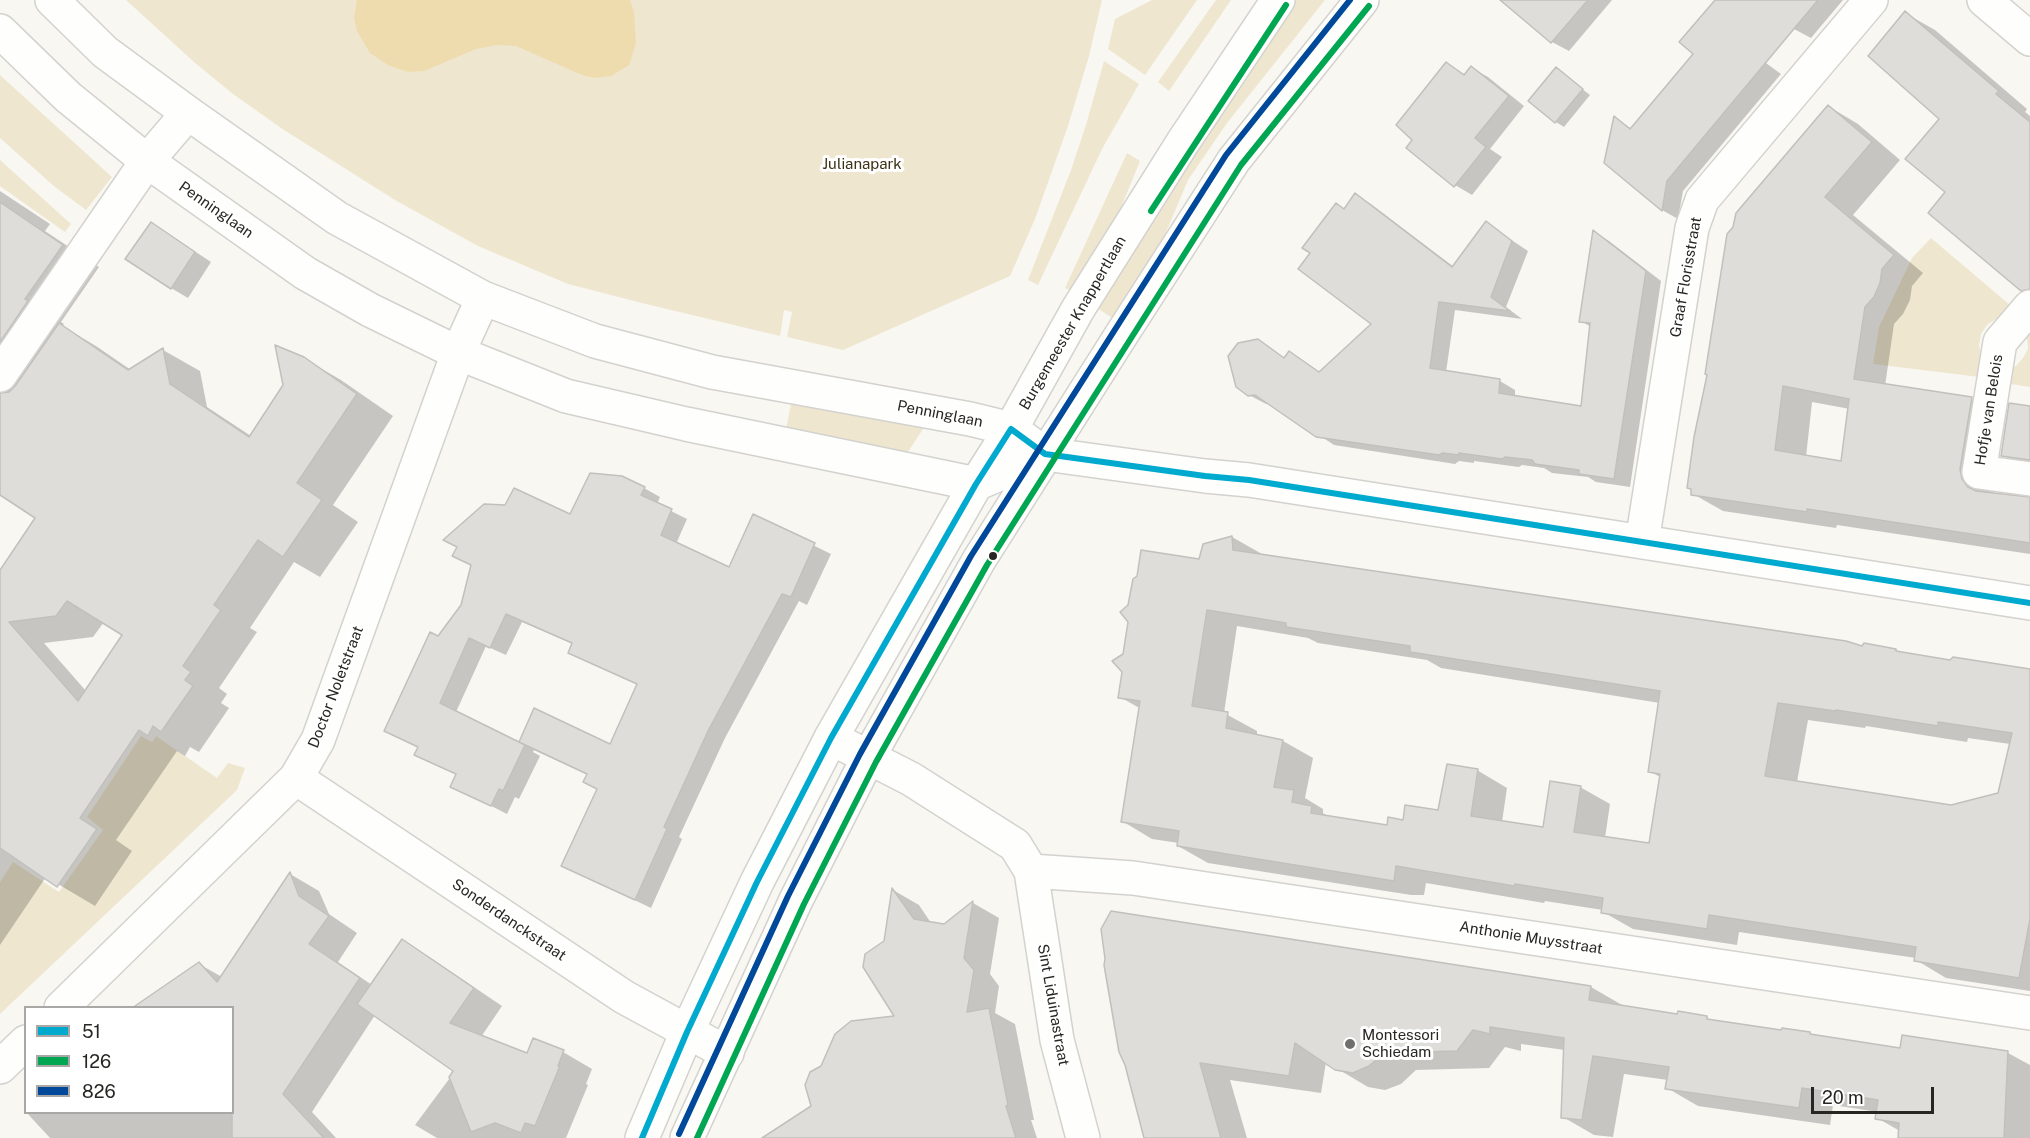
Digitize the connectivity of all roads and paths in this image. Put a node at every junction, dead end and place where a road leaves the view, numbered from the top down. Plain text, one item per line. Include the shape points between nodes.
1 (52, 0) edge
2 (1278, 0) edge
3 (1362, 0) edge
4 (1871, 0) edge
5 (1984, 0) edge
6 (0, 30) edge
7 (2030, 39) edge
8 (188, 113) junction
9 (147, 160) junction
10 (483, 298) junction
11 (2030, 307) edge
12 (458, 353) junction
13 (0, 375) edge
14 (1011, 429) junction
15 (1045, 454) junction
16 (2030, 479) edge
17 (976, 484) junction
18 (1642, 542) junction
19 (2030, 603) edge
20 (831, 738) junction
21 (868, 758) junction
22 (296, 778) junction
23 (1031, 871) junction
24 (63, 1006) edge
25 (2030, 1013) edge
26 (687, 1032) junction
27 (24, 1044) edge
28 (727, 1053) junction
29 (0, 1067) edge
30 (642, 1138) edge
31 (687, 1138) edge
32 (1083, 1138) edge

1 - 8 street, Penninglaan via 105,52
2 - 14 street, Burgemeester Knappertlaan via 1078,309
3 - 15 street via 1234,160
4 - 18 street, Graaf Florisstraat via 1702,200 1692,228
5 - 7 street
6 - 9 street, Penninglaan via 68,97
8 - 9 street
8 - 10 street, Penninglaan via 337,218
9 - 12 street, Penninglaan via 305,273
9 - 13 street
10 - 12 street
10 - 14 street, Penninglaan via 595,341 712,372
11 - 16 street, Hofje van Belois via 2000,342 1978,472
12 - 17 street, Penninglaan via 566,396
12 - 22 street, Doctor Noletstraat via 318,740
14 - 15 street, Penninglaan
14 - 17 street, Burgemeester Knappertlaan
15 - 17 street
15 - 18 street via 1249,480
15 - 21 street via 979,560
17 - 20 street, Burgemeester Knappertlaan
18 - 19 street
20 - 21 street
20 - 26 street, Burgemeester Knappertlaan
21 - 23 street via 911,779 1015,844
21 - 28 street via 796,900
22 - 24 street, Doctor Noletstraat
22 - 26 street, Sonderdanckstraat via 624,998
23 - 25 street, Anthonie Muysstraat via 1133,878
23 - 32 street, Sint Liduinastraat via 1057,1040
26 - 28 street, Sonderdanckstraat
26 - 30 street, Burgemeester Knappertlaan
27 - 29 street
28 - 31 street

